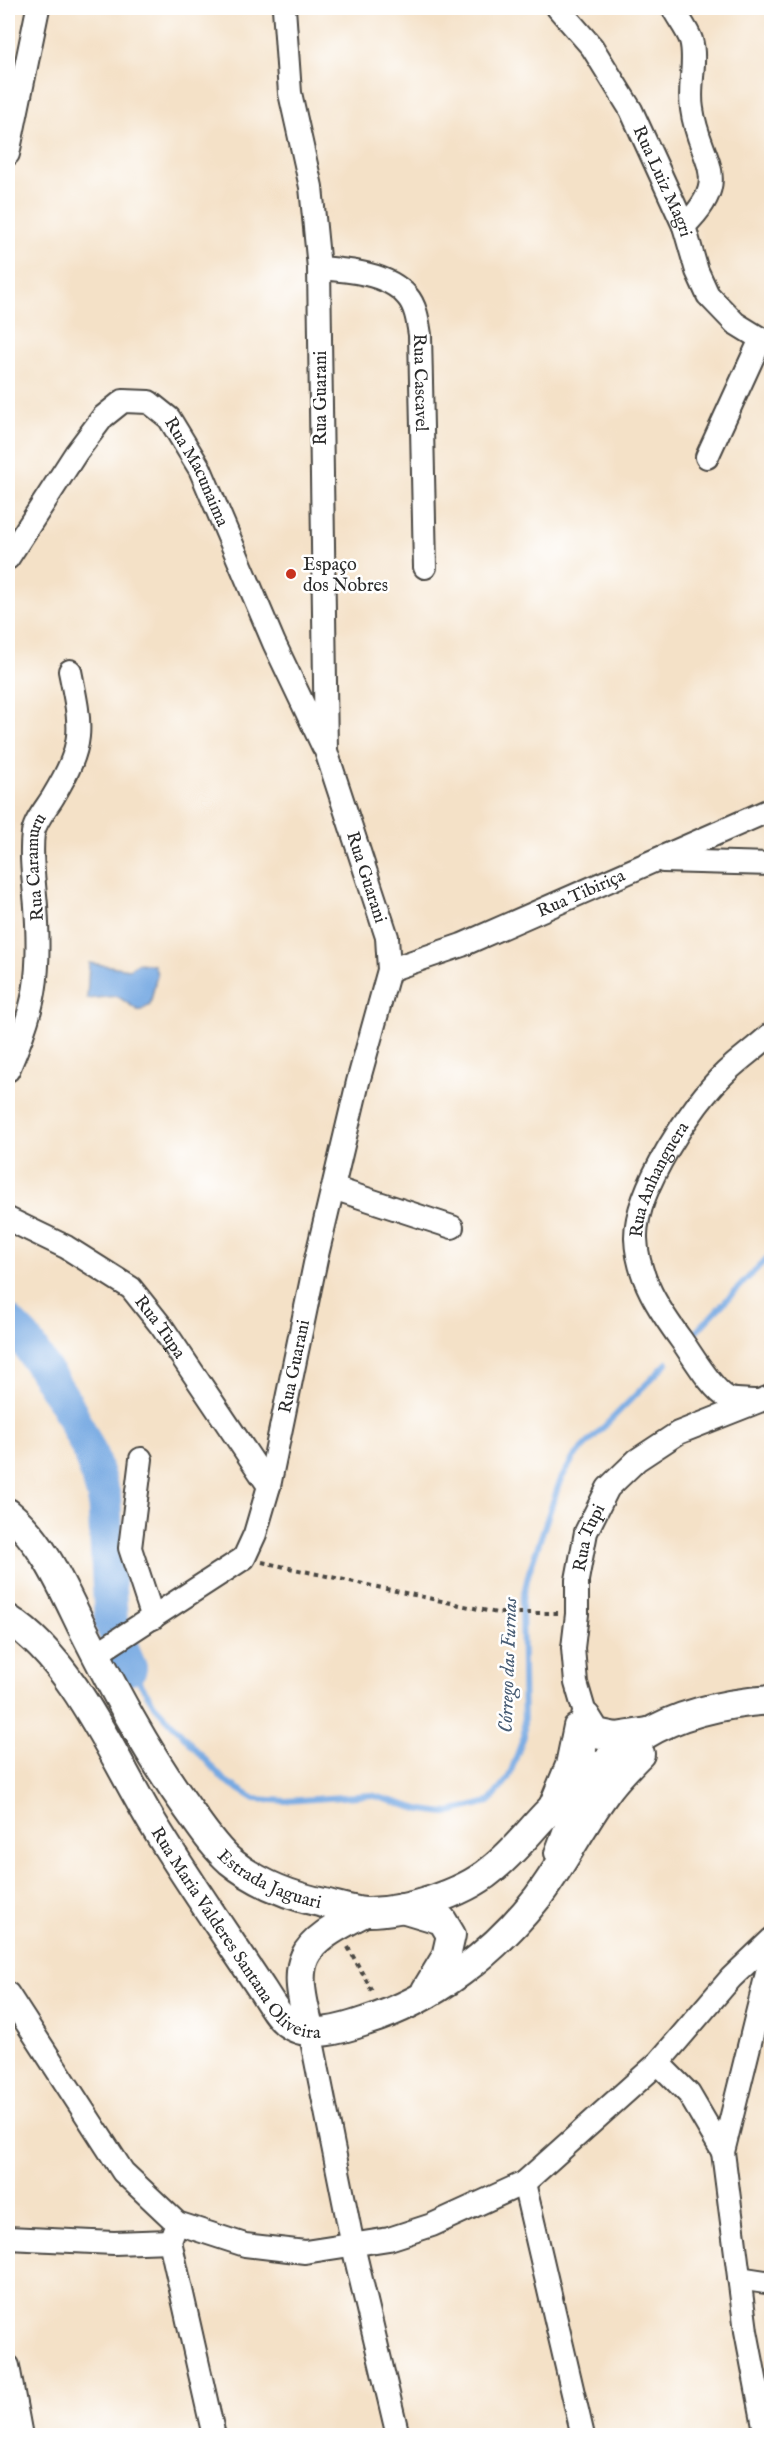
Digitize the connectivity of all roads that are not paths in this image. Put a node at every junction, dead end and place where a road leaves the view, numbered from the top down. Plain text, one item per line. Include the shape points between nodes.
1 (38, 8) edge
2 (284, 8) edge
3 (558, 8) edge
4 (673, 8) edge
5 (8, 154) edge
6 (684, 226) junction
7 (319, 268) junction
8 (766, 340) edge
9 (707, 457) dead end
10 (8, 558) edge
11 (425, 567) dead end
12 (70, 671) dead end
13 (326, 751) junction
14 (771, 809) edge
15 (656, 861) junction
16 (771, 864) edge
17 (389, 970) junction
18 (771, 1033) edge
19 (8, 1070) edge
20 (333, 1188) junction
21 (8, 1219) edge
22 (452, 1227) dead end
23 (767, 1399) edge
24 (141, 1459) dead end
25 (269, 1486) junction
26 (8, 1513) edge
27 (153, 1618) junction
28 (8, 1619) edge
29 (103, 1650) junction
30 (576, 1683) junction
31 (771, 1700) edge
32 (586, 1717) junction
33 (656, 1729) junction
34 (155, 1761) junction
35 (127, 1779) junction
36 (584, 1779) junction
37 (546, 1815) junction
38 (538, 1897) junction
39 (400, 1907) junction
40 (364, 1912) junction
41 (771, 1939) edge
42 (771, 1953) edge
43 (8, 1994) edge
44 (421, 1997) junction
45 (310, 2031) junction
46 (658, 2063) junction
47 (723, 2152) junction
48 (524, 2183) junction
49 (173, 2232) junction
50 (8, 2238) edge
51 (353, 2246) junction
52 (739, 2278) junction
53 (771, 2283) edge
54 (8, 2366) edge
55 (12, 2413) edge
56 (21, 2436) edge
57 (214, 2436) edge
58 (398, 2436) edge
59 (583, 2436) edge
60 (766, 2436) edge

1 - 5 street
2 - 7 street, Rua Guarani via 290,93 311,187
3 - 6 street, Rua Luiz Magri via 592,47 631,110
4 - 6 street via 690,39 692,109 710,163 711,184 702,208
6 - 8 street, Rua Luiz Magri via 708,295 735,323
7 - 11 street, Rua Cascavel via 359,273 398,287 416,314 420,335
7 - 13 street, Rua Guarani
8 - 9 street
10 - 13 street, Rua Macunaima via 103,417 123,401 149,402 169,418 200,469 274,643
12 - 19 street, Rua Caramuru via 80,720 78,743 73,762 33,830 39,962 30,1016
13 - 17 street, Rua Guarani via 387,937
14 - 15 street, Rua Tibiriça
15 - 16 street
15 - 17 street, Rua Tibiriça via 442,953
17 - 20 street, Rua Guarani
18 - 23 street, Rua Anhanguera via 725,1073 680,1126 652,1181 636,1238 640,1265 657,1307 712,1383 728,1398
20 - 22 street
20 - 25 street, Rua Guarani
21 - 25 street, Rua Tupa via 66,1246 131,1288 162,1327
23 - 30 street, Rua Tupi via 678,1432 637,1460 608,1488 586,1532 577,1580 573,1648
24 - 27 street via 130,1548
25 - 27 street, Rua Guarani via 244,1558
26 - 29 main road, Estrada Jaguari via 42,1551
27 - 29 street
28 - 35 main road, Rua Maria Valderes Santana Oliveira via 39,1645 62,1674
29 - 34 main road, Estrada Jaguari
30 - 32 street, Rua Tupi
30 - 37 street via 576,1724 567,1765
31 - 33 main road via 693,1714
32 - 33 main road via 596,1733 616,1737
32 - 36 street, Rua Tupi
33 - 36 main road, Estrada Jaguari
33 - 38 main road, Rua Maria Valderes Santana Oliveira via 605,1794
34 - 35 main road
34 - 40 main road, Estrada Jaguari via 212,1843 246,1872 291,1894
35 - 45 main road, Rua Maria Valderes Santana Oliveira via 281,2017 298,2029
36 - 37 main road, Estrada Jaguari
36 - 38 street, Rua Maria Valderes Santana Oliveira
37 - 39 main road, Estrada Jaguari via 514,1851 473,1884
38 - 44 main road, Rua Maria Valderes Santana Oliveira via 513,1926 466,1968
39 - 40 main road, Estrada Jaguari
39 - 44 main road via 442,1920 451,1935 446,1957
40 - 45 main road via 310,1947 300,1967 300,1991
41 - 46 street via 731,1978
42 - 47 street
43 - 49 street via 123,2172
44 - 45 main road, Rua Maria Valderes Santana Oliveira via 349,2027
45 - 51 street
46 - 47 street via 689,2094
46 - 48 street
47 - 52 street
48 - 51 street via 432,2225
48 - 59 street
49 - 50 street via 114,2243
49 - 51 street via 277,2251
49 - 57 street
51 - 58 street
52 - 53 street
52 - 60 street
54 - 55 street
55 - 56 street

